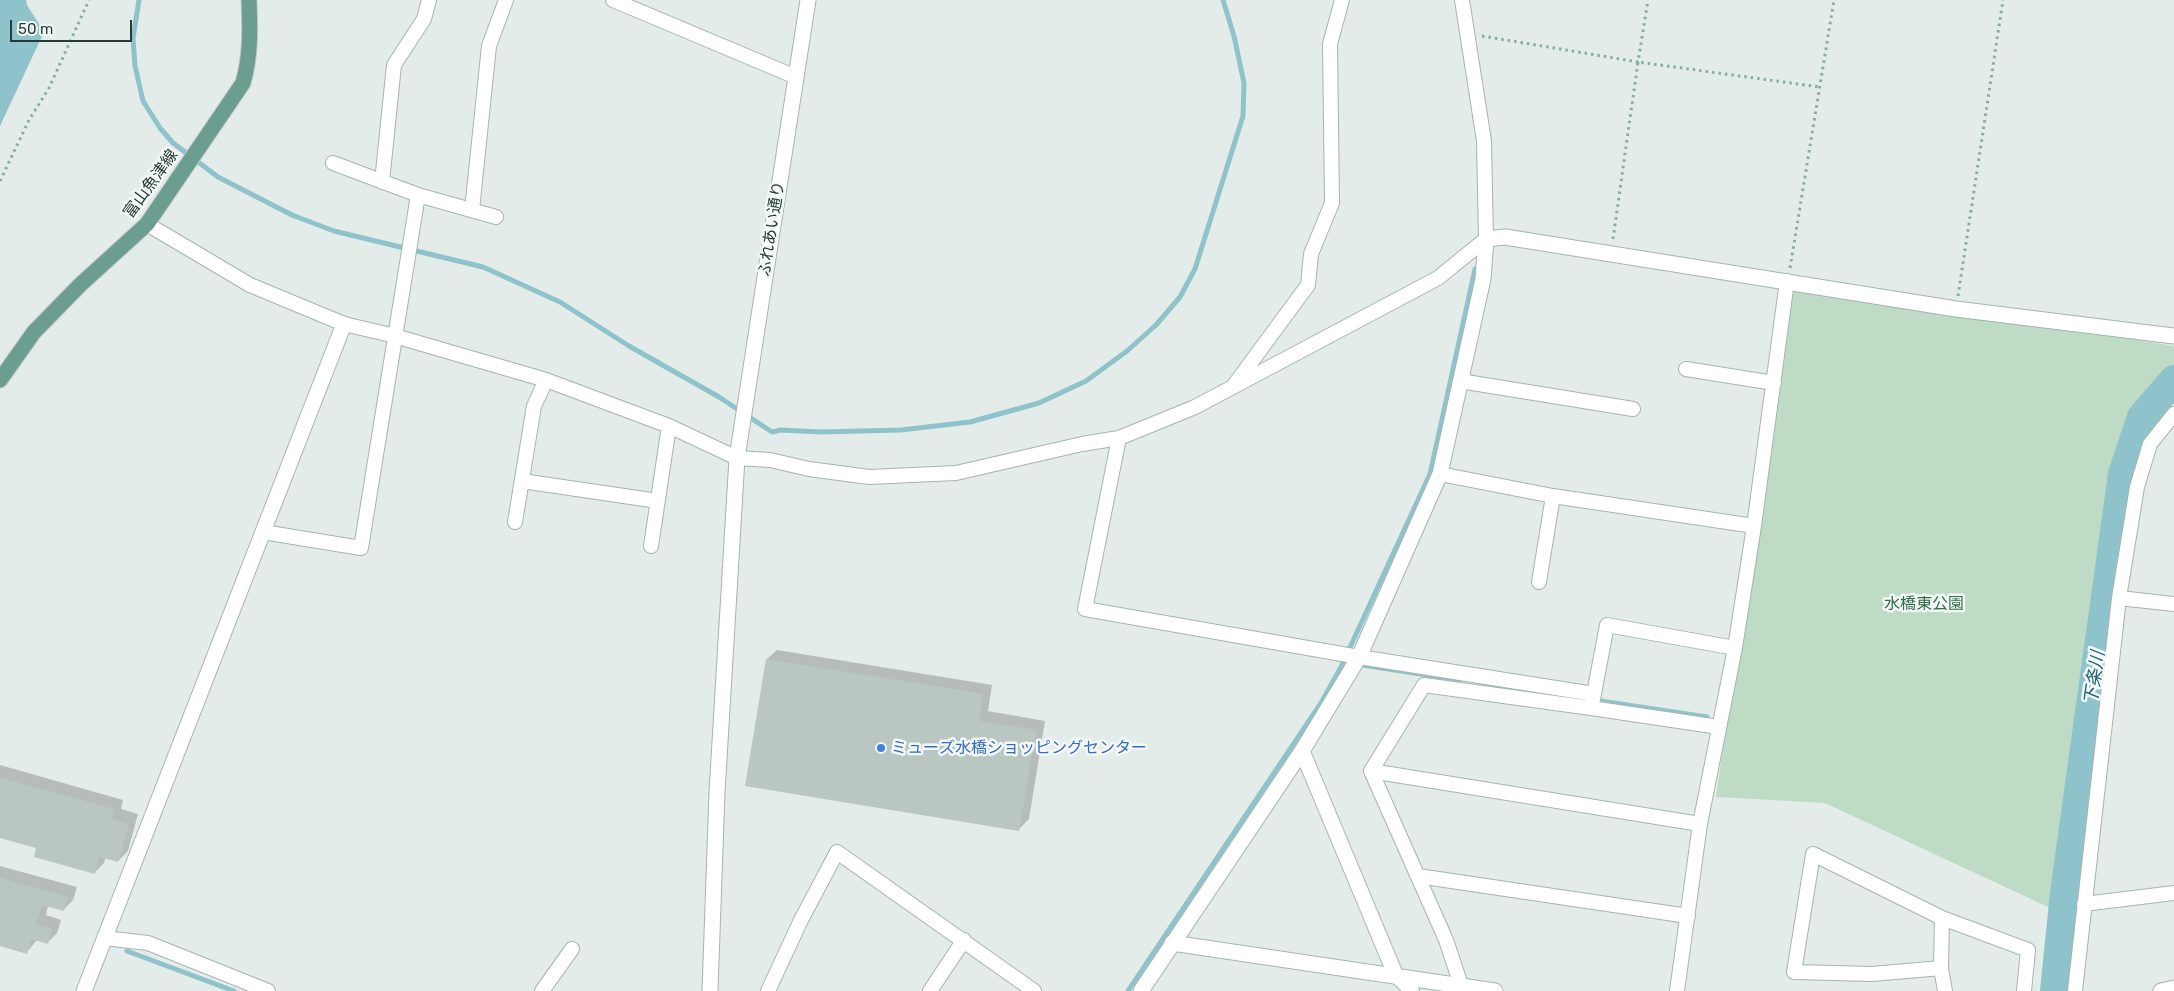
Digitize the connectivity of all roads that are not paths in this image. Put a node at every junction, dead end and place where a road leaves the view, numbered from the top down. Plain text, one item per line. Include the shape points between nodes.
1 (249, 0) edge
2 (428, 0) edge
3 (506, 0) edge
4 (613, 0) edge
5 (808, 0) edge
6 (1342, 0) edge
7 (1462, 0) edge
8 (796, 77) junction
9 (333, 163) dead end
10 (382, 182) junction
11 (418, 195) junction
12 (472, 210) junction
13 (496, 216) dead end
14 (147, 224) junction
15 (1486, 239) junction
16 (1788, 281) junction
17 (344, 324) junction
18 (395, 336) junction
19 (2174, 336) edge
20 (1686, 369) dead end
21 (0, 380) edge
22 (546, 380) junction
23 (1460, 381) junction
24 (1774, 383) junction
25 (1233, 386) junction
26 (1633, 409) dead end
27 (2174, 414) edge
28 (669, 426) junction
29 (1119, 438) junction
30 (737, 458) junction
31 (1440, 474) junction
32 (522, 481) junction
33 (1553, 496) junction
34 (658, 501) junction
35 (515, 522) dead end
36 (1754, 526) junction
37 (263, 532) junction
38 (651, 546) dead end
39 (1539, 582) dead end
40 (2119, 598) junction
41 (2174, 604) edge
42 (1735, 648) junction
43 (1359, 657) junction
44 (1592, 701) junction
45 (1720, 727) junction
46 (1302, 751) junction
47 (1371, 771) junction
48 (1700, 824) junction
49 (1418, 876) junction
50 (2174, 893) edge
51 (2084, 904) junction
52 (1688, 916) junction
53 (1942, 918) junction
54 (104, 938) junction
55 (964, 940) junction
56 (1172, 943) junction
57 (572, 949) dead end
58 (1942, 968) junction
59 (1396, 976) junction
60 (1461, 985) junction
61 (2174, 988) edge
62 (84, 991) edge
63 (268, 991) edge
64 (542, 991) edge
65 (710, 991) edge
66 (768, 991) edge
67 (930, 991) edge
68 (1034, 991) edge
69 (1142, 991) edge
70 (1412, 991) edge
71 (1495, 991) edge
72 (1677, 991) edge
73 (1945, 991) edge
74 (2024, 991) edge
75 (2075, 991) edge
76 (2161, 991) edge

1 - 14 main road, 富山魚津線 via 249,62 243,83
2 - 10 street via 424,19 394,66
3 - 12 street via 489,46
4 - 8 street
5 - 8 street, ふれあい通り
6 - 25 street via 1330,44 1332,203 1311,254 1308,284
7 - 15 street via 1484,141
8 - 30 street, ふれあい通り
9 - 10 street
10 - 11 street
11 - 12 street
11 - 18 street
12 - 13 street
14 - 17 street via 250,285
14 - 21 main road, 富山魚津線 via 34,332
15 - 16 street via 1505,237
15 - 23 street via 1483,278
15 - 25 street via 1438,278
16 - 19 street via 1956,309
16 - 24 street
17 - 18 street
17 - 37 street
18 - 22 street
18 - 37 street via 361,548
20 - 24 street
22 - 28 street
22 - 32 street via 534,406
23 - 26 street
23 - 31 street
24 - 36 street
25 - 29 street via 1195,407
27 - 40 street via 2150,444 2139,478
28 - 30 street
28 - 34 street
29 - 30 street via 956,473 869,477 770,460
29 - 43 street via 1085,609
30 - 65 street, ふれあい通り via 717,782
31 - 33 street
31 - 43 street
32 - 34 street
32 - 35 street
33 - 36 street
33 - 39 street
34 - 38 street
36 - 42 street
37 - 54 street
40 - 41 street
40 - 51 street
42 - 44 street via 1607,624
42 - 45 street
43 - 44 street
43 - 46 street
44 - 45 street
44 - 47 street via 1424,685
45 - 48 street
46 - 56 street
46 - 59 street
47 - 48 street
47 - 49 street
48 - 52 street
49 - 52 street
49 - 60 street via 1446,940
50 - 51 street
51 - 75 street
52 - 72 street
53 - 58 street
53 - 58 street via 1813,854 1794,972 1872,974
53 - 74 street via 2028,950
54 - 62 street
54 - 63 street via 148,943
55 - 66 street via 837,852
55 - 67 street
55 - 68 street
56 - 59 street
56 - 69 street
57 - 64 street
58 - 73 street
59 - 60 street
59 - 70 street
60 - 71 street
61 - 76 street

